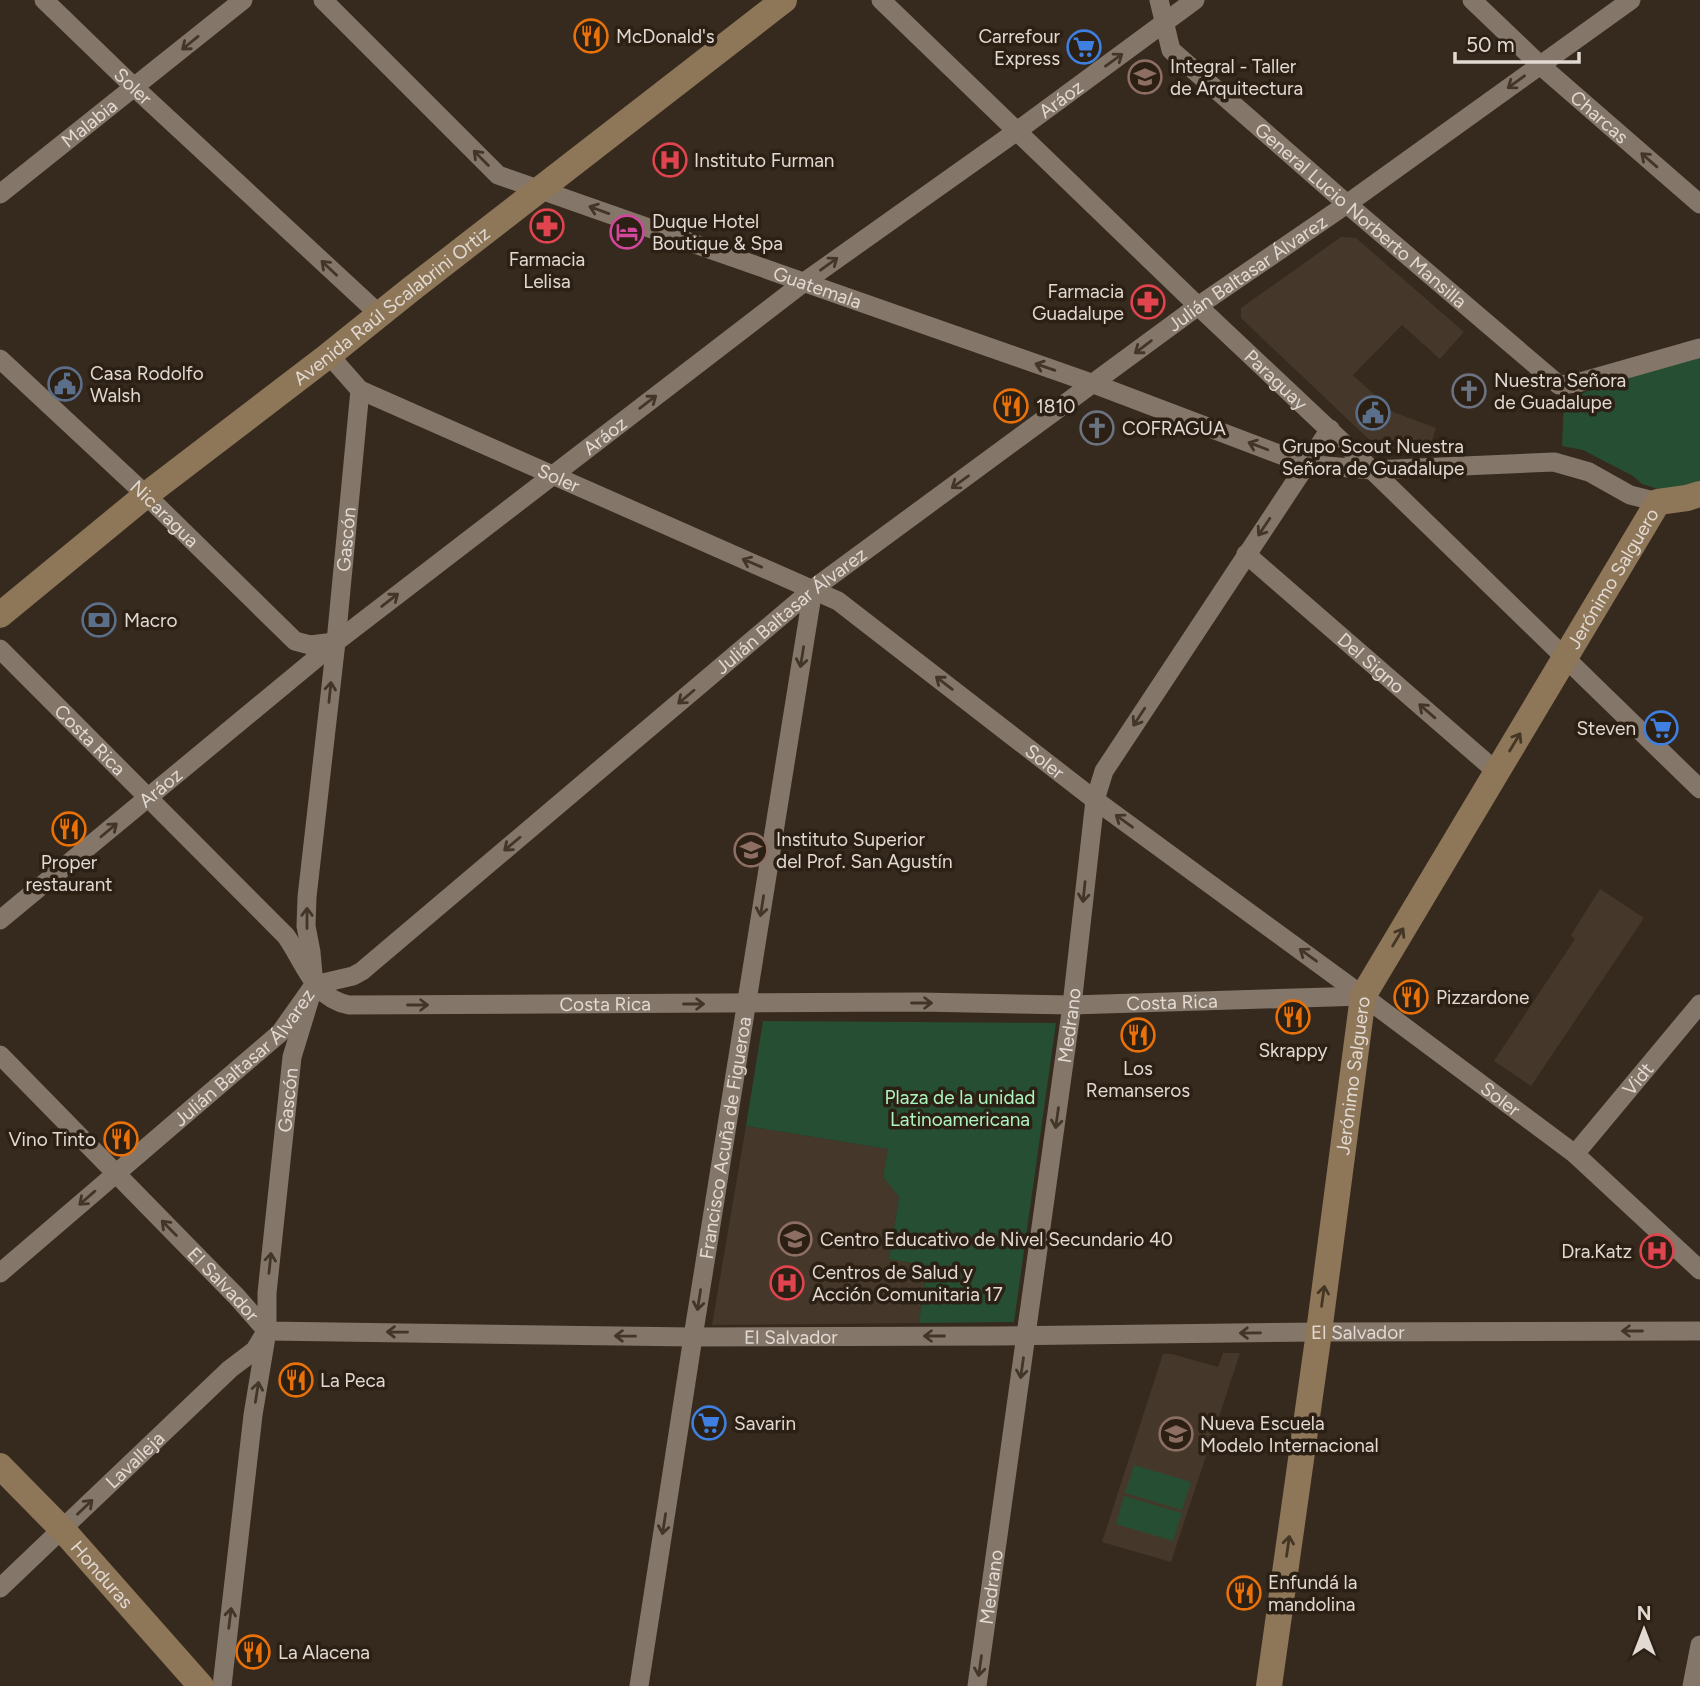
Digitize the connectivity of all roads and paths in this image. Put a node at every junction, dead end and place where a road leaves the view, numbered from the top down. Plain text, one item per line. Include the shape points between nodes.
1 (44, 0) edge
2 (243, 0) edge
3 (323, 0) edge
4 (784, 0) edge
5 (881, 0) edge
6 (1159, 0) edge
7 (1195, 0) edge
8 (1472, 0) edge
9 (1631, 0) edge
10 (1164, 23) junction
11 (1540, 65) junction
12 (134, 87) junction
13 (1017, 131) junction
14 (540, 189) junction
15 (0, 194) edge
16 (1346, 204) junction
17 (1700, 205) edge
18 (803, 283) junction
19 (1198, 306) junction
20 (379, 314) junction
21 (1700, 348) edge
22 (329, 355) junction
23 (0, 359) edge
24 (1094, 384) junction
25 (360, 390) junction
26 (1330, 429) junction
27 (1306, 464) junction
28 (1372, 470) junction
29 (552, 476) junction
30 (146, 495) junction
31 (1696, 500) edge
32 (1658, 502) junction
33 (1246, 554) junction
34 (813, 589) junction
35 (0, 615) edge
36 (336, 642) junction
37 (0, 649) edge
38 (1565, 659) junction
39 (1497, 772) junction
40 (1700, 789) edge
41 (148, 797) junction
42 (1095, 800) junction
43 (0, 920) edge
44 (314, 985) junction
45 (1363, 996) junction
46 (747, 1004) junction
47 (1700, 1004) edge
48 (1072, 1005) junction
49 (0, 1055) edge
50 (1575, 1154) junction
51 (115, 1173) junction
52 (1700, 1270) edge
53 (0, 1273) edge
54 (267, 1331) junction
55 (1700, 1331) edge
56 (1319, 1332) junction
57 (1027, 1336) junction
58 (693, 1337) junction
59 (0, 1466) edge
60 (62, 1529) junction
61 (0, 1588) edge
62 (1700, 1644) edge
63 (201, 1686) edge
64 (222, 1686) edge
65 (639, 1686) edge
66 (977, 1686) edge
67 (1269, 1686) edge
68 (1692, 1686) edge

1 - 12 street, Soler
2 -> 12 street, Malabia
14 -> 3 street, Guatemala via 498,175
4 - 14 street, Avenida Raúl Scalabrini Ortiz
5 - 13 street, Paraguay
6 - 10 street, General Lucio Norberto Mansilla
7 - 10 street, Aráoz
8 - 11 street, Charcas
9 - 11 street, Julián Baltasar Álvarez
13 -> 10 street, Aráoz
10 - 16 street, General Lucio Norberto Mansilla via 1171,50
11 -> 16 street, Julián Baltasar Álvarez
17 -> 11 street, Charcas
12 - 15 street, Malabia
20 -> 12 street, Soler
18 -> 13 street, Aráoz
13 - 19 street, Paraguay
18 -> 14 street, Guatemala
14 - 20 street, Avenida Raúl Scalabrini Ortiz
16 - 19 street, Julián Baltasar Álvarez
16 - 21 street, General Lucio Norberto Mansilla via 1559,385
24 -> 18 street, Guatemala
29 -> 18 street, Aráoz
19 -> 24 street, Julián Baltasar Álvarez
19 - 26 street, Paraguay
20 - 22 street, Avenida Raúl Scalabrini Ortiz
22 - 25 street, Soler
22 - 30 street, Avenida Raúl Scalabrini Ortiz
23 - 30 street, Nicaragua
27 -> 24 street, Guatemala
24 -> 34 street, Julián Baltasar Álvarez
25 - 29 street, Soler
25 - 36 street, Gascón
26 - 27 street, Medrano
26 - 28 street, Paraguay
27 - 28 street, Guatemala
27 -> 33 street, Medrano
28 - 32 street via 1554,462 1589,472 1630,495
28 - 38 street, Paraguay
34 -> 29 street, Soler
36 -> 29 street, Aráoz
30 - 35 street, Avenida Raúl Scalabrini Ortiz
30 - 36 street, Nicaragua via 295,641 310,645
31 - 32 street, Jerónimo Salguero
32 - 38 street, Jerónimo Salguero
39 -> 33 street, Del Signo
33 -> 42 street, Medrano via 1104,771
42 -> 34 street, Soler via 838,601
34 -> 44 street, Julián Baltasar Álvarez via 362,971
34 -> 46 street, Francisco Acuña de Figueroa
36 - 41 street, Aráoz
44 -> 36 street, Gascón via 307,897
37 - 41 street, Costa Rica
39 -> 38 street, Jerónimo Salguero
38 - 40 street, Paraguay
45 -> 39 street, Jerónimo Salguero
43 -> 41 street, Aráoz
41 - 44 street, Costa Rica via 285,936
45 -> 42 street, Soler
42 -> 48 street, Medrano
44 -> 46 street, Costa Rica via 349,1006
44 - 51 street, Julián Baltasar Álvarez via 280,1032
54 -> 44 street, Gascón via 292,1056
45 - 48 street, Costa Rica
45 - 50 street, Soler
56 -> 45 street, Jerónimo Salguero
46 -> 48 street, Costa Rica
46 -> 58 street, Francisco Acuña de Figueroa
47 - 50 street, Vidt
48 -> 57 street, Medrano
49 - 51 street, El Salvador
50 - 52 street, Soler
51 -> 53 street, Julián Baltasar Álvarez
54 -> 51 street, El Salvador
58 -> 54 street, El Salvador
60 -> 54 street, Lavalleja via 255,1350
64 -> 54 street, Gascón
55 -> 56 street, El Salvador
56 -> 57 street, El Salvador
67 -> 56 street, Jerónimo Salguero
57 -> 58 street, El Salvador
57 -> 66 street, Medrano
58 -> 65 street, Francisco Acuña de Figueroa
59 - 60 street, Honduras
60 - 61 street, Lavalleja
60 - 63 street, Honduras
62 - 68 street

